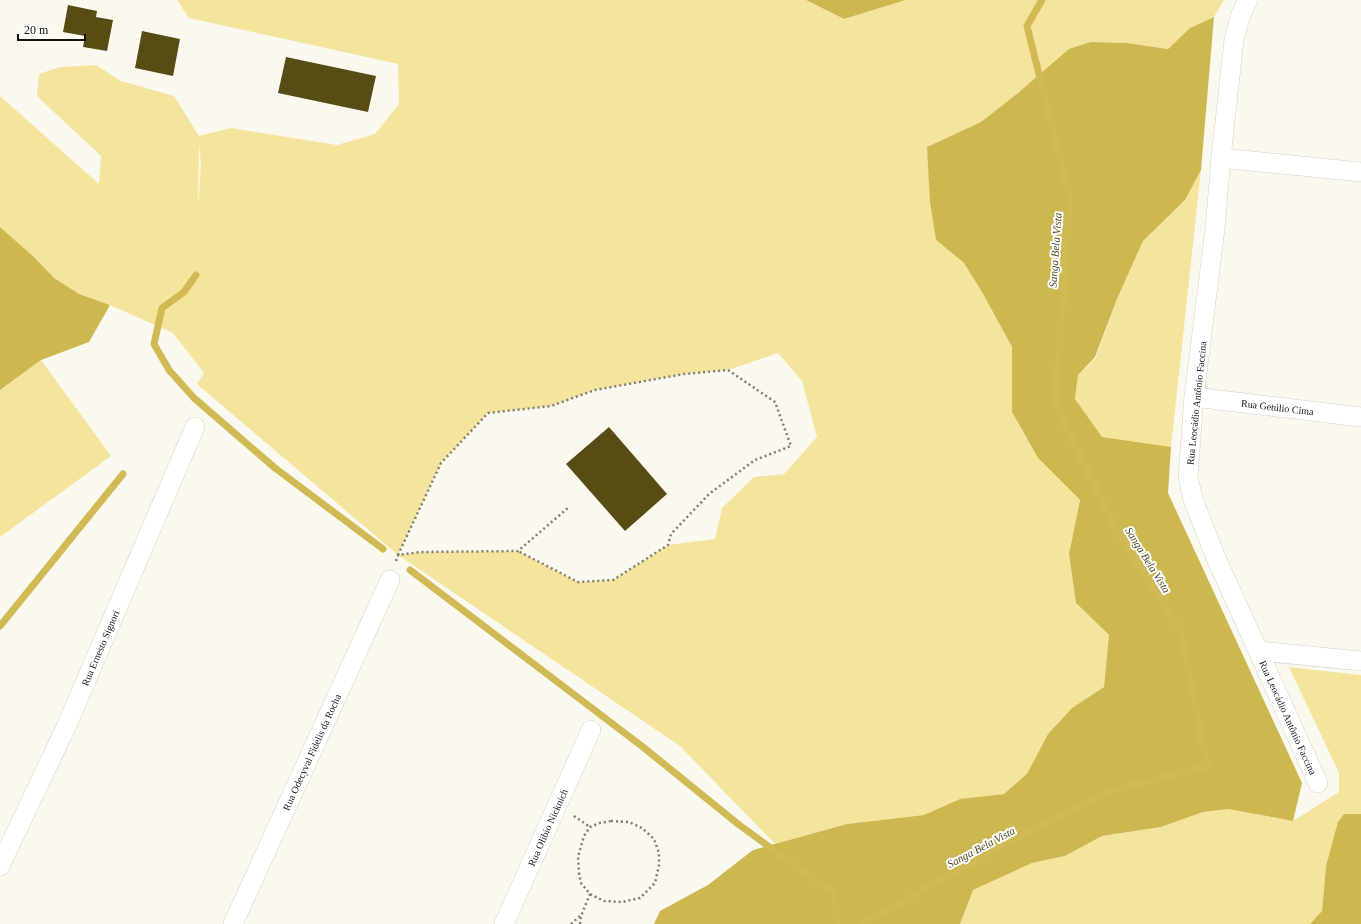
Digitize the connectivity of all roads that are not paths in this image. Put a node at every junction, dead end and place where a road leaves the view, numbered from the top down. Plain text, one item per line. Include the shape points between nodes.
1 (1248, 0) edge
2 (1221, 158) junction
3 (1361, 172) edge
4 (1194, 397) junction
5 (1361, 417) edge
6 (195, 427) dead end
7 (390, 580) road end
8 (1259, 651) junction
9 (1361, 661) edge
10 (591, 730) dead end
11 (1318, 783) dead end
12 (0, 866) edge
13 (233, 924) edge
14 (504, 924) edge

1 - 2 street, Rua Leocádio Antônio Faccina via 1234,40
2 - 3 street
2 - 4 street, Rua Leocádio Antônio Faccina via 1215,229
4 - 5 street, Rua Getúlio Cima
4 - 8 street, Rua Leocádio Antônio Faccina via 1188,477 1193,499 1216,558
6 - 12 street, Rua Ernesto Signori via 66,726
7 - 13 street, Rua Odecyval Fidelis da Rocha
8 - 9 street
8 - 11 street, Rua Leocádio Antônio Faccina
10 - 14 street, Rua Olibio Nicknich

